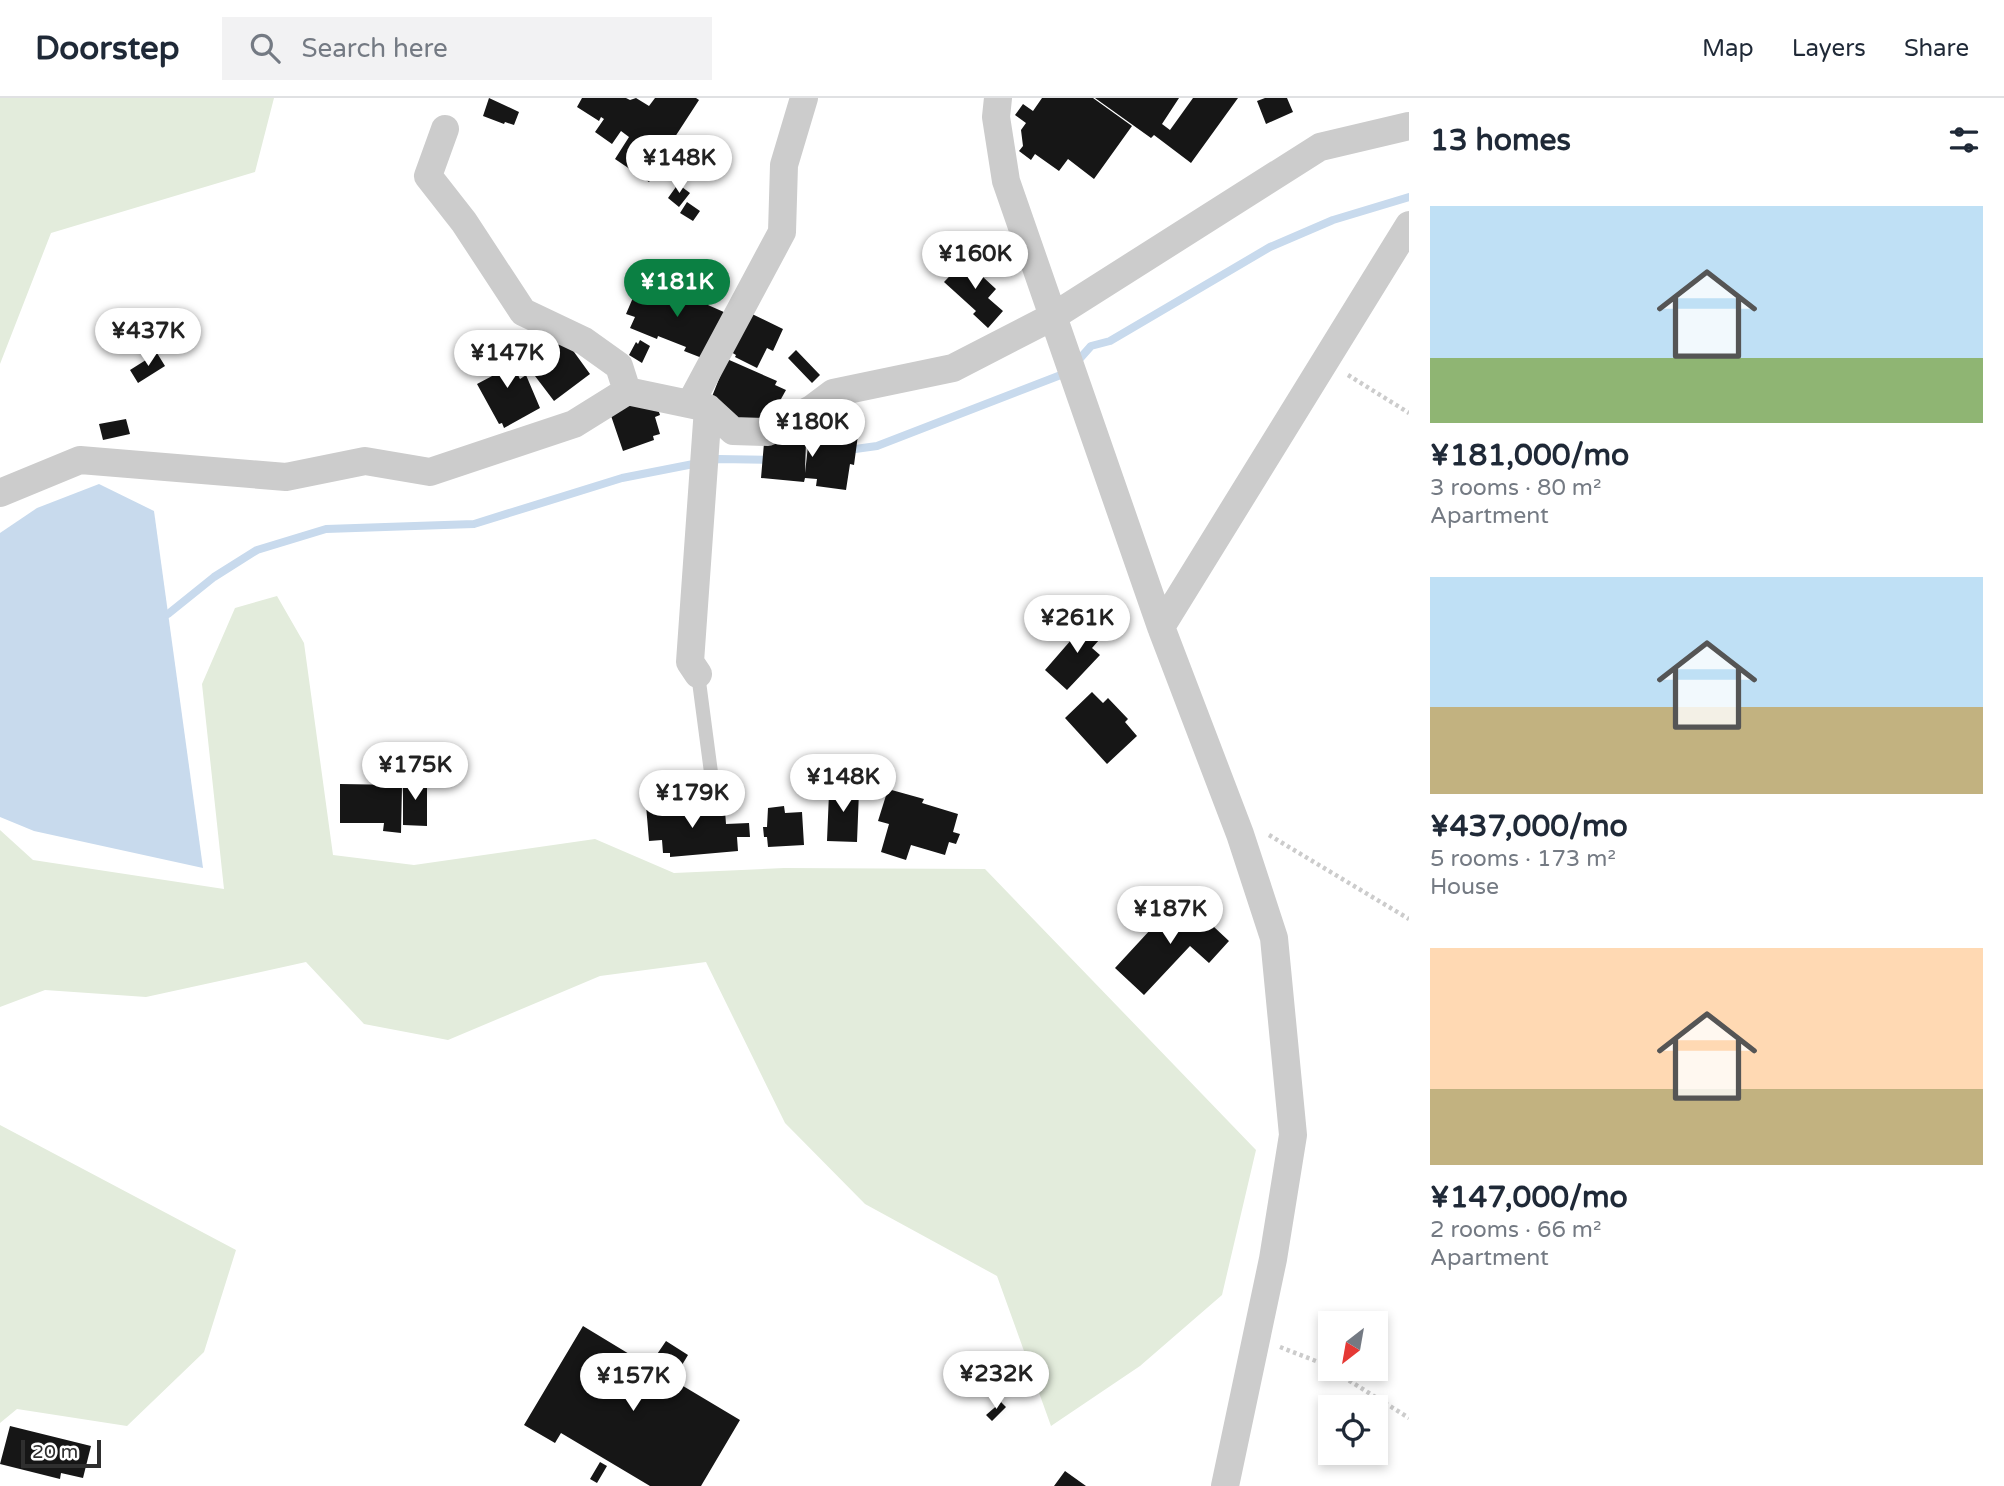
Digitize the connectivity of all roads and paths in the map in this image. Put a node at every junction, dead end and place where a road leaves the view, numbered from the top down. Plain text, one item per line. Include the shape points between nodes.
1 (804, 98) edge
2 (998, 98) edge
3 (1409, 126) edge
4 (445, 129) dead end
5 (1409, 225) edge
6 (1052, 317) junction
7 (1326, 362) junction
8 (627, 391) junction
9 (699, 406) junction
10 (1409, 413) edge
11 (0, 493) edge
12 (1161, 627) junction
13 (698, 674) joint
14 (725, 793) dead end
15 (1240, 835) junction
16 (1409, 919) edge
17 (1256, 1338) junction
18 (1409, 1418) edge
19 (1225, 1486) edge

1 - 9 street via 784,165 782,232
2 - 6 street via 996,117 1006,181
3 - 6 street via 1320,147
4 - 8 street via 428,176 523,312 584,341 619,366
5 - 7 street
6 - 9 street via 953,368 833,393 768,432 733,431
6 - 12 street
7 - 10 path
7 - 12 street
8 - 9 street
8 - 11 street via 574,424 430,472 365,461 286,477 80,460
9 - 13 street via 690,662
12 - 15 street
13 - 14 lane via 712,780
15 - 16 path via 1266,834
15 - 17 street via 1274,939 1293,1135
17 - 18 path via 1321,1363
17 - 19 street

